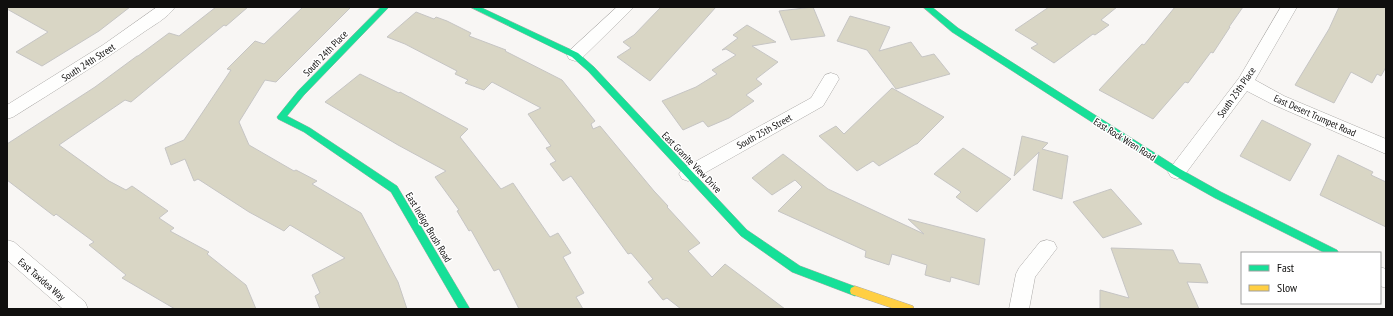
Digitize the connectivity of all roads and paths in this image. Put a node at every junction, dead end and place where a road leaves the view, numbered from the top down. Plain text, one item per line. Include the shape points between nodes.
1 (167, 7) edge
2 (385, 7) edge
3 (474, 7) edge
4 (626, 7) edge
5 (927, 7) edge
6 (1289, 7) edge
7 (575, 55) junction
8 (831, 78) dead end
9 (1245, 82) junction
10 (7, 113) edge
11 (281, 117) joint
12 (1386, 147) edge
13 (1177, 172) junction
14 (688, 174) junction
15 (7, 248) edge
16 (1048, 248) dead end
17 (1332, 252) edge
18 (78, 309) edge
19 (465, 309) edge
20 (909, 309) edge
21 (1019, 309) edge

1 - 10 street, South 24th Street via 105,51
2 - 11 street, South 24th Place
3 - 7 street, East Granite View Drive
4 - 7 street
5 - 13 street, East Rock Wren Road via 955,30
6 - 9 street, South 25th Place
7 - 14 street, East Granite View Drive
8 - 14 street, South 25th Street via 817,102
9 - 12 street, East Desert Trumpet Road via 1278,100
9 - 13 street, South 25th Place
11 - 19 street, East Indigo Brush Road via 307,130 394,189
13 - 17 street, East Rock Wren Road
14 - 20 street, East Granite View Drive via 744,233 796,269
15 - 18 street, East Taxidea Way
16 - 21 street via 1026,274

